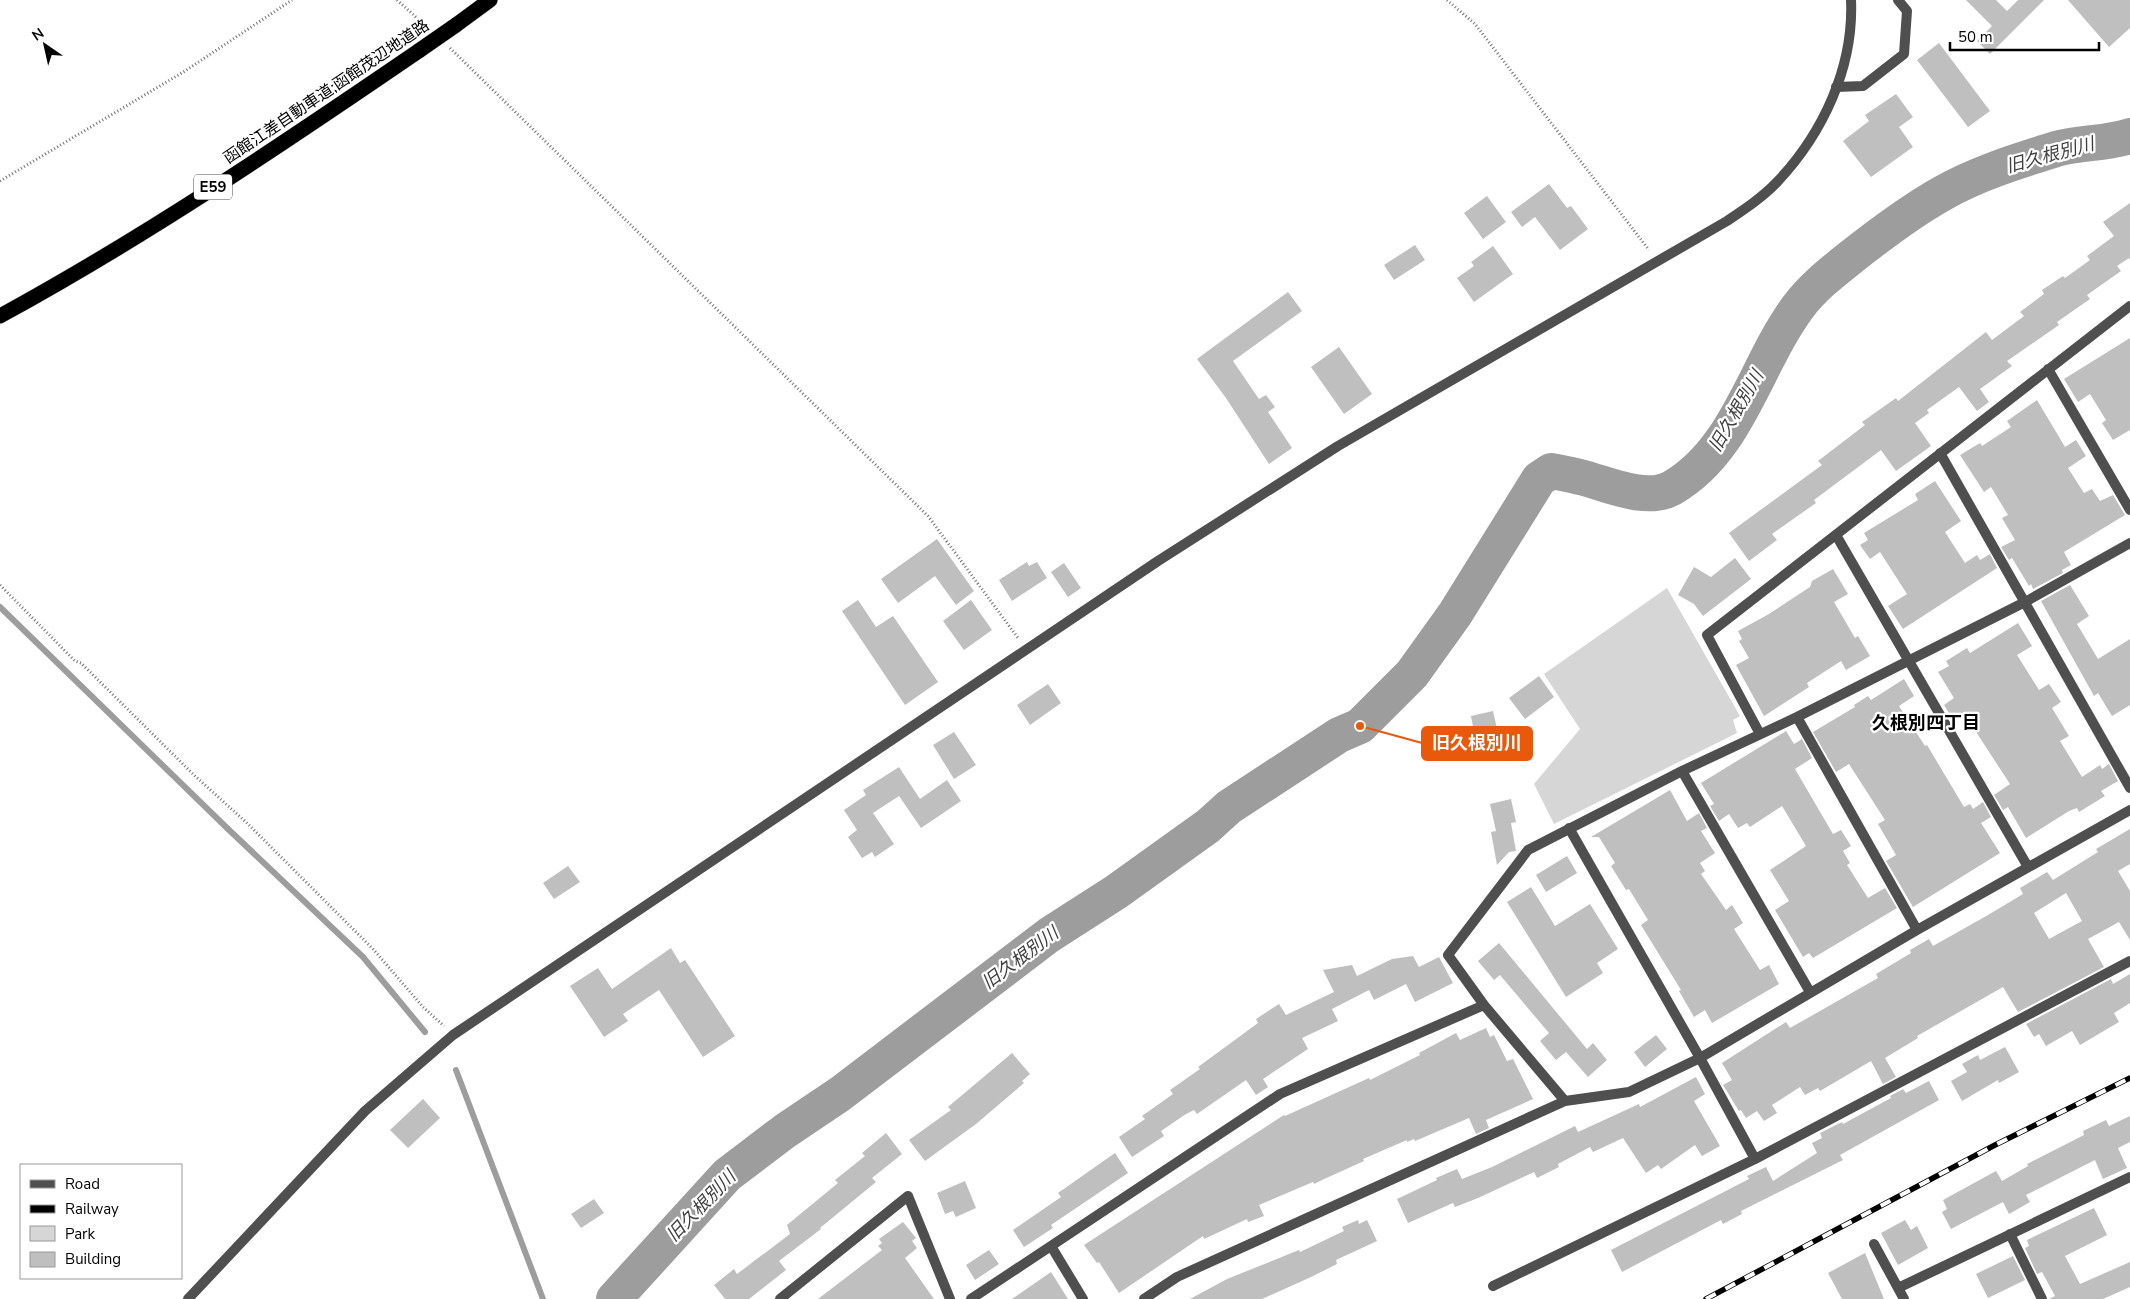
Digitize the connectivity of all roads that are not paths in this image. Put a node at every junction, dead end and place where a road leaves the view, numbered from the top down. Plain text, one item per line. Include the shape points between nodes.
1 (490, 0) edge
2 (1851, 0) edge
3 (1898, 0) edge
4 (1836, 88) junction
5 (2130, 306) edge
6 (0, 316) edge
7 (2048, 369) junction
8 (1940, 454) junction
9 (2130, 510) edge
10 (1836, 535) junction
11 (2130, 543) edge
12 (2025, 602) junction
13 (1910, 660) junction
14 (1798, 717) junction
15 (1760, 734) junction
16 (1682, 771) junction
17 (2130, 788) edge
18 (2130, 810) edge
19 (1569, 828) junction
20 (2028, 867) junction
21 (1917, 930) junction
22 (2130, 961) edge
23 (1810, 992) junction
24 (1484, 1005) junction
25 (1700, 1058) junction
26 (1565, 1101) junction
27 (1755, 1159) junction
28 (2130, 1177) edge
29 (2010, 1234) junction
30 (1874, 1244) dead end
31 (1050, 1246) junction
32 (1493, 1286) dead end
33 (1898, 1288) junction
34 (188, 1299) edge
35 (780, 1299) edge
36 (950, 1299) edge
37 (971, 1299) edge
38 (1083, 1299) edge
39 (1144, 1299) edge
40 (1904, 1299) edge
41 (2042, 1299) edge

1 - 6 highway, 函館江差自動車道;函館茂辺地道路 / E59, bridge via 279,146 55,286
2 - 4 street via 1849,37
3 - 4 street via 1907,11 1904,54 1863,86
4 - 34 street via 1828,110 1797,158 1778,181 1727,221 1338,446 1158,561 453,1035 365,1111
5 - 7 street
7 - 8 street
7 - 9 street
8 - 10 street
8 - 12 street
10 - 13 street
10 - 15 street via 1707,634
11 - 12 street
12 - 13 street
12 - 17 street
13 - 14 street
13 - 20 street
14 - 15 street
14 - 21 street
15 - 16 street
16 - 19 street
16 - 23 street
18 - 20 street
19 - 24 street via 1528,850 1448,955
19 - 25 street
20 - 21 street
21 - 23 street
22 - 27 street
23 - 25 street
24 - 26 street
24 - 31 street via 1280,1094
25 - 26 street via 1629,1092
25 - 27 street
26 - 39 street via 1177,1277
27 - 32 street
28 - 29 street
29 - 33 street
29 - 41 street
30 - 33 street
31 - 37 street
31 - 38 street
33 - 40 street
35 - 36 street via 908,1196

